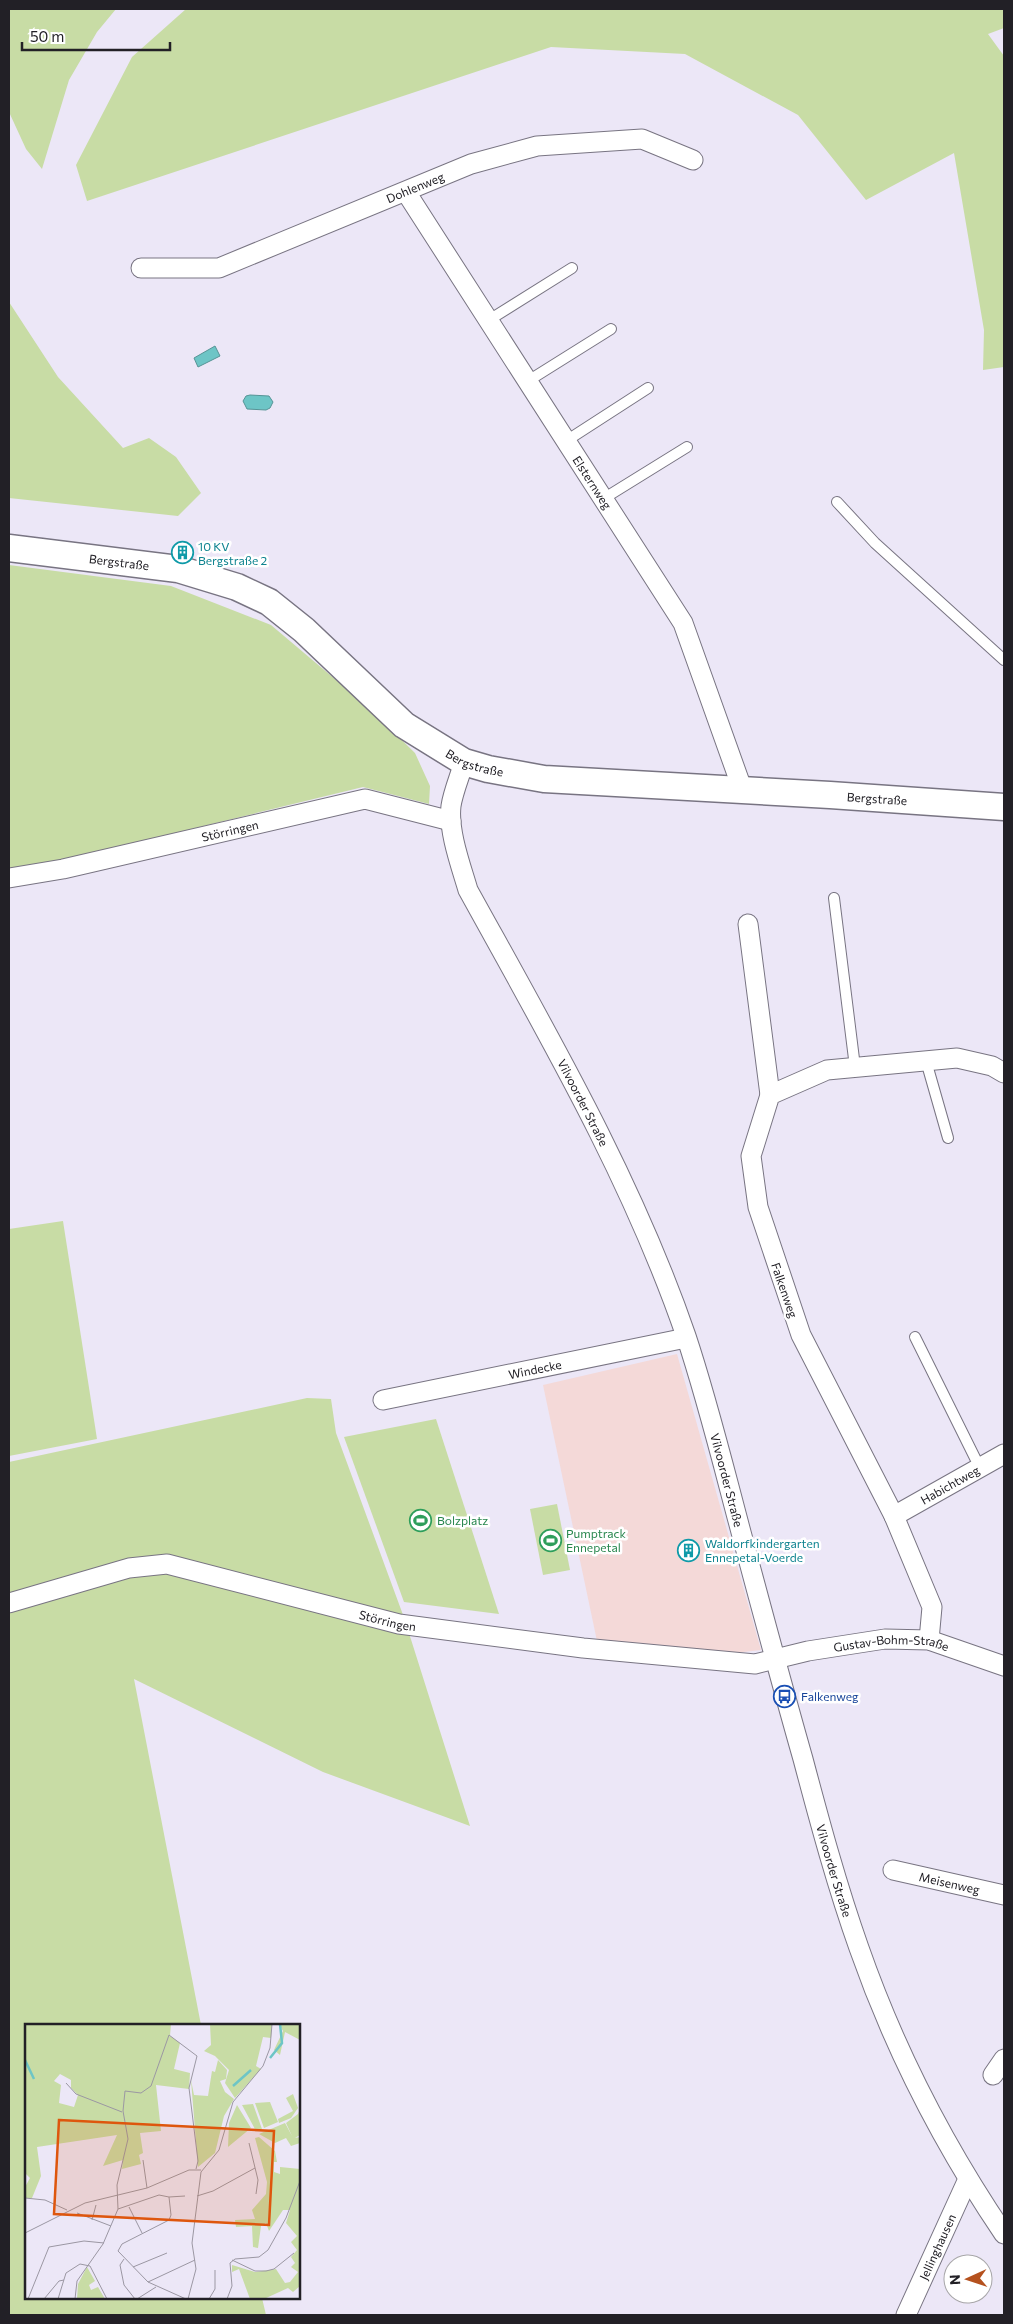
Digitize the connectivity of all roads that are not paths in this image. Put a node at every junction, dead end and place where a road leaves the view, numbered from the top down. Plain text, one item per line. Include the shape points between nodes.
1 (693, 160) dead end
2 (406, 192) junction
3 (141, 268) dead end
4 (572, 268) dead end
5 (489, 320) junction
6 (611, 329) dead end
7 (528, 381) junction
8 (648, 388) dead end
9 (566, 441) junction
10 (687, 447) dead end
11 (603, 499) junction
12 (836, 502) dead end
13 (9, 548) edge
14 (1004, 660) edge
15 (464, 762) junction
16 (743, 790) junction
17 (1004, 808) edge
18 (451, 821) junction
19 (9, 878) edge
20 (834, 898) dead end
21 (748, 924) dead end
22 (926, 1061) junction
23 (855, 1067) junction
24 (1004, 1073) edge
25 (770, 1095) junction
26 (948, 1138) dead end
27 (915, 1337) dead end
28 (686, 1338) junction
29 (383, 1400) dead end
30 (1004, 1454) edge
31 (980, 1468) junction
32 (894, 1516) junction
33 (9, 1603) edge
34 (929, 1640) junction
35 (776, 1660) junction
36 (1004, 1666) edge
37 (893, 1870) dead end
38 (1004, 1895) edge
39 (1004, 2059) edge
40 (993, 2075) dead end
41 (968, 2179) junction
42 (1004, 2234) edge
43 (906, 2315) edge

1 - 2 street, Dohlenweg via 642,139 536,146 471,164
2 - 3 street, Dohlenweg via 219,268
2 - 5 street, Elsternweg
4 - 5 lane
5 - 7 street, Elsternweg
6 - 7 lane
7 - 9 street, Elsternweg
8 - 9 lane
9 - 11 street, Elsternweg
10 - 11 lane
11 - 16 street, Elsternweg via 683,623
12 - 14 lane via 875,543
13 - 15 street, Bergstraße via 178,569 237,587 269,602 304,630 404,725
15 - 16 street, Bergstraße via 544,779
15 - 18 street, Vilvoorder Straße via 451,806
16 - 17 street, Bergstraße
18 - 19 street, Störringen via 365,799 64,869
18 - 28 street, Vilvoorder Straße via 468,890 588,1109 653,1249
20 - 23 lane
21 - 25 street, Falkenweg
22 - 23 street
22 - 24 street via 957,1058 992,1066
22 - 26 lane
23 - 25 street via 827,1070
25 - 32 street, Falkenweg via 751,1156 758,1207 801,1335
27 - 31 lane
28 - 29 street, Windecke
28 - 35 street, Vilvoorder Straße
30 - 31 street, Habichtweg
31 - 32 street, Habichtweg
32 - 34 street, Falkenweg via 932,1607
33 - 35 street, Störringen via 129,1568 167,1564 399,1624 671,1657 755,1664
34 - 35 street, Gustav-Bohm-Straße via 885,1639 808,1651
34 - 36 street, Gustav-Bohm-Straße
35 - 41 street, Vilvoorder Straße via 832,1866 860,1950 900,2047
37 - 38 street, Meisenweg
39 - 40 street
41 - 42 street, Vilvoorder Straße
41 - 43 street, Jellinghausen

